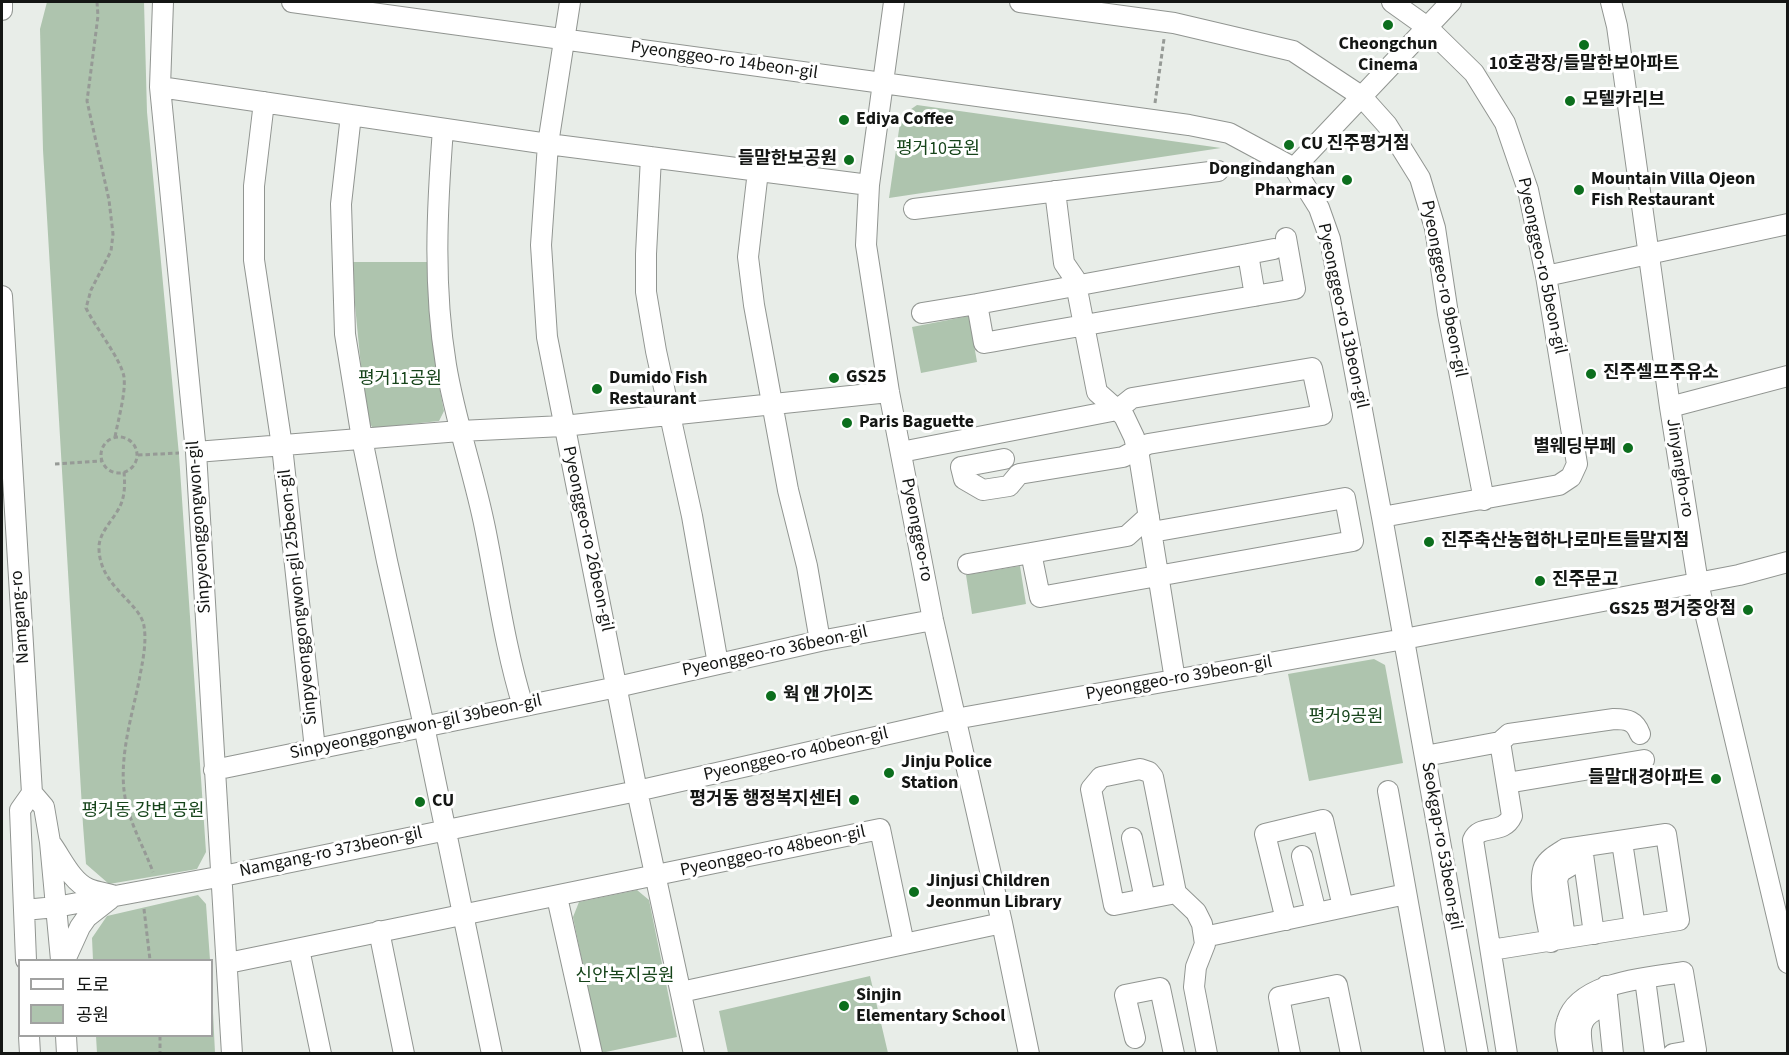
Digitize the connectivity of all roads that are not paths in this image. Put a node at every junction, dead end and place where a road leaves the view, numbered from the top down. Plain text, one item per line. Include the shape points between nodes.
1 (2, 2) edge
2 (163, 2) edge
3 (292, 2) edge
4 (570, 2) edge
5 (894, 2) edge
6 (1020, 2) edge
7 (1392, 2) edge
8 (1451, 2) edge
9 (1611, 2) edge
10 (2, 10) edge
11 (1427, 27) junction
12 (564, 39) junction
13 (883, 83) junction
14 (160, 87) junction
15 (1361, 96) junction
16 (264, 102) junction
17 (351, 115) junction
18 (443, 129) junction
19 (548, 144) junction
20 (651, 157) junction
21 (1294, 168) junction
22 (758, 171) junction
23 (1218, 171) dead end
24 (869, 185) junction
25 (1055, 191) junction
26 (914, 209) dead end
27 (1788, 224) edge
28 (1248, 254) junction
29 (1648, 255) junction
30 (1546, 276) junction
31 (1077, 286) junction
32 (2, 296) edge
33 (1256, 296) junction
34 (977, 304) junction
35 (922, 313) dead end
36 (1084, 325) junction
37 (1788, 376) edge
38 (889, 392) junction
39 (772, 404) junction
40 (1670, 407) junction
41 (1117, 410) junction
42 (671, 415) junction
43 (564, 426) junction
44 (460, 431) junction
45 (362, 439) junction
46 (282, 446) junction
47 (1138, 449) junction
48 (901, 452) junction
49 (196, 453) junction
50 (1004, 459) dead end
51 (1484, 500) junction
52 (1382, 517) junction
53 (1150, 524) junction
54 (1031, 553) junction
55 (1788, 562) edge
56 (968, 564) dead end
57 (1158, 575) junction
58 (1698, 583) junction
59 (933, 620) junction
60 (1404, 639) junction
61 (820, 641) junction
62 (717, 664) junction
63 (1175, 680) junction
64 (617, 687) junction
65 (523, 706) junction
66 (955, 719) junction
67 (424, 726) junction
68 (1640, 734) dead end
69 (1500, 742) junction
70 (315, 748) junction
71 (1425, 756) junction
72 (1644, 760) dead end
73 (214, 770) junction
74 (1507, 783) junction
75 (637, 791) junction
76 (1388, 791) dead end
77 (32, 793) junction
78 (445, 830) junction
79 (1132, 838) dead end
80 (50, 842) junction
81 (1622, 842) junction
82 (1582, 847) junction
83 (1302, 856) dead end
84 (1570, 866) dead end
85 (223, 876) junction
86 (657, 876) junction
87 (1176, 893) junction
88 (1406, 894) junction
89 (115, 896) junction
90 (557, 897) junction
91 (1145, 899) junction
92 (56, 907) junction
93 (1343, 907) junction
94 (24, 910) junction
95 (1316, 913) junction
96 (463, 916) junction
97 (1286, 920) junction
98 (1002, 923) junction
99 (1635, 927) junction
100 (379, 931) junction
101 (1594, 934) junction
102 (1784, 935) edge
103 (1204, 937) junction
104 (1558, 940) junction
105 (904, 944) junction
106 (299, 949) junction
107 (1491, 950) junction
108 (26, 959) edge
109 (63, 959) edge
110 (64, 959) edge
111 (228, 963) junction
112 (1788, 963) edge
113 (1645, 979) junction
114 (1606, 986) junction
115 (681, 992) junction
116 (1594, 1011) dead end
117 (29, 1037) edge
118 (66, 1037) edge
119 (1135, 1038) dead end
120 (1200, 1052) edge
121 (30, 1053) edge
122 (67, 1053) edge
123 (232, 1053) edge
124 (321, 1053) edge
125 (405, 1053) edge
126 (492, 1053) edge
127 (591, 1053) edge
128 (694, 1053) edge
129 (1029, 1053) edge
130 (1174, 1053) edge
131 (1290, 1053) edge
132 (1351, 1053) edge
133 (1434, 1053) edge
134 (1478, 1053) edge
135 (1507, 1053) edge
136 (1569, 1053) edge
137 (1583, 1053) edge
138 (1613, 1053) edge
139 (1655, 1053) edge
140 (1674, 1053) edge

1 - 10 street
2 - 14 street, Sinpyeonggongwon-gil
3 - 12 street, Pyeonggeo-ro 14beon-gil
4 - 12 street
5 - 13 street, Pyeonggeo-ro
6 - 15 street, Pyeonggeo-ro 9beon-gil via 1166,22 1250,39 1293,51
7 - 11 street, Pyeonggeo-ro 5beon-gil
8 - 11 street
9 - 29 street, Jinyangho-ro
11 - 15 street
11 - 30 street, Pyeonggeo-ro 5beon-gil via 1474,73 1505,123 1528,190
12 - 13 street, Pyeonggeo-ro 14beon-gil
12 - 19 street
13 - 21 street, Pyeonggeo-ro 13beon-gil via 1229,133
13 - 24 street, Pyeonggeo-ro
14 - 16 street
14 - 49 street, Sinpyeonggongwon-gil
15 - 21 street
15 - 51 street, Pyeonggeo-ro 9beon-gil via 1387,125 1424,188 1435,228
16 - 17 street
16 - 46 street via 254,186 255,260
17 - 18 street
17 - 45 street via 341,204 343,283 345,334
18 - 19 street
18 - 44 street via 437,216 438,291 446,364
19 - 20 street
19 - 43 street via 541,245 547,337
20 - 22 street
20 - 42 street via 646,292
21 - 52 street, Pyeonggeo-ro 13beon-gil via 1319,208 1330,239
22 - 24 street
22 - 39 street via 748,256
23 - 25 street
24 - 38 street, Pyeonggeo-ro via 866,245
25 - 26 street
25 - 31 street via 1064,264
27 - 29 street
28 - 31 street
28 - 33 street
28 - 33 street via 1280,243 1295,289
29 - 30 street
29 - 40 street, Jinyangho-ro
30 - 51 street, Pyeonggeo-ro 5beon-gil via 1576,456 1575,471 1559,485
31 - 34 street
31 - 36 street
32 - 77 street, Namgang-ro
33 - 36 street
34 - 35 street
34 - 36 street via 984,343
36 - 41 street via 1097,392
37 - 40 street
38 - 39 street, Pyeonggeo-ro 26beon-gil
38 - 48 street, Pyeonggeo-ro
39 - 42 street, Pyeonggeo-ro 26beon-gil
39 - 61 street
40 - 58 street, Jinyangho-ro
41 - 47 street via 1124,416
41 - 47 street via 1132,398 1312,368 1322,415 1148,444
41 - 48 street
42 - 43 street, Pyeonggeo-ro 26beon-gil
42 - 62 street
43 - 44 street, Sinpyeonggongwon-gil 25beon-gil
43 - 64 street, Pyeonggeo-ro 26beon-gil
44 - 45 street, Sinpyeonggongwon-gil 25beon-gil
44 - 65 street
45 - 46 street, Sinpyeonggongwon-gil 25beon-gil
45 - 67 street
46 - 49 street, Sinpyeonggongwon-gil 25beon-gil
46 - 70 street, Sinpyeonggongwon-gil 25beon-gil
47 - 50 street via 1123,457 1018,474 1009,486 983,490 964,479 961,467
47 - 53 street
48 - 59 street, Pyeonggeo-ro
49 - 73 street, Sinpyeonggongwon-gil
51 - 52 street
52 - 60 street, Pyeonggeo-ro 13beon-gil
53 - 54 street via 1126,536
53 - 57 street
53 - 57 street via 1345,498 1353,541
54 - 56 street
54 - 57 street via 1040,597
55 - 58 street, Pyeonggeo-ro 39beon-gil
57 - 63 street
58 - 60 street, Pyeonggeo-ro 39beon-gil
58 - 102 street, Jinyangho-ro
59 - 61 street, Pyeonggeo-ro 36beon-gil
59 - 66 street, Pyeonggeo-ro
60 - 63 street, Pyeonggeo-ro 39beon-gil
60 - 71 street, Seokgap-ro 53beon-gil
61 - 62 street, Pyeonggeo-ro 36beon-gil
62 - 64 street, Pyeonggeo-ro 36beon-gil
63 - 66 street, Pyeonggeo-ro 39beon-gil
64 - 65 street, Sinpyeonggongwon-gil 39beon-gil
64 - 75 street, Pyeonggeo-ro 26beon-gil
65 - 67 street, Sinpyeonggongwon-gil 39beon-gil
66 - 75 street, Pyeonggeo-ro 40beon-gil
66 - 98 street, Pyeonggeo-ro
67 - 70 street, Sinpyeonggongwon-gil 39beon-gil
67 - 78 street
68 - 69 street via 1630,720 1614,719 1509,734
69 - 71 street
69 - 74 street
70 - 73 street, Sinpyeonggongwon-gil 39beon-gil
71 - 134 street, Seokgap-ro 53beon-gil
72 - 74 street
73 - 85 street, Sinpyeonggongwon-gil
74 - 107 street via 1512,816 1509,822 1499,829 1480,832 1473,840
75 - 78 street, Namgang-ro 373beon-gil
75 - 86 street, Pyeonggeo-ro 26beon-gil
76 - 88 street
77 - 80 street, Namgang-ro via 44,807
77 - 94 street, Namgang-ro via 20,810
78 - 85 street, Namgang-ro 373beon-gil
78 - 96 street
79 - 91 street
80 - 89 street via 82,885
80 - 92 street, Namgang-ro
81 - 82 street
81 - 99 street
81 - 99 street via 1666,834 1679,920
82 - 101 street
82 - 104 street via 1564,849 1544,866 1541,877
83 - 95 street
84 - 104 street via 1560,872 1557,880
85 - 89 street, Namgang-ro 373beon-gil
85 - 111 street, Sinpyeonggongwon-gil
86 - 90 street
86 - 105 street, Pyeonggeo-ro 48beon-gil via 880,829
86 - 115 street, Pyeonggeo-ro 26beon-gil
87 - 91 street
87 - 91 street via 1153,777 1140,769 1101,777 1091,789 1114,905
87 - 103 street via 1196,912
88 - 93 street
88 - 133 street
89 - 92 street, Namgang-ro 373beon-gil
89 - 110 street via 87,917
90 - 96 street
90 - 127 street
92 - 94 street, Namgang-ro 373beon-gil
92 - 109 street, Namgang-ro
93 - 95 street
93 - 97 street via 1323,820 1264,834
94 - 108 street, Namgang-ro
95 - 97 street
96 - 100 street
96 - 126 street
97 - 103 street
98 - 105 street
98 - 129 street, Pyeonggeo-ro
99 - 101 street
100 - 106 street
100 - 125 street
101 - 104 street
102 - 112 street, Jinyangho-ro
103 - 120 street via 1194,987
104 - 107 street
105 - 115 street
106 - 111 street
106 - 124 street
107 - 135 street
111 - 123 street, Sinpyeonggongwon-gil
113 - 114 street
113 - 139 street
113 - 140 street via 1683,972 1696,1050
114 - 136 street via 1581,1000 1570,1013 1565,1031
114 - 138 street
115 - 128 street, Pyeonggeo-ro 26beon-gil
116 - 137 street via 1587,1015 1580,1029
117 - 121 street
118 - 122 street
119 - 130 street via 1125,995 1160,987
131 - 132 street via 1279,997 1337,985

